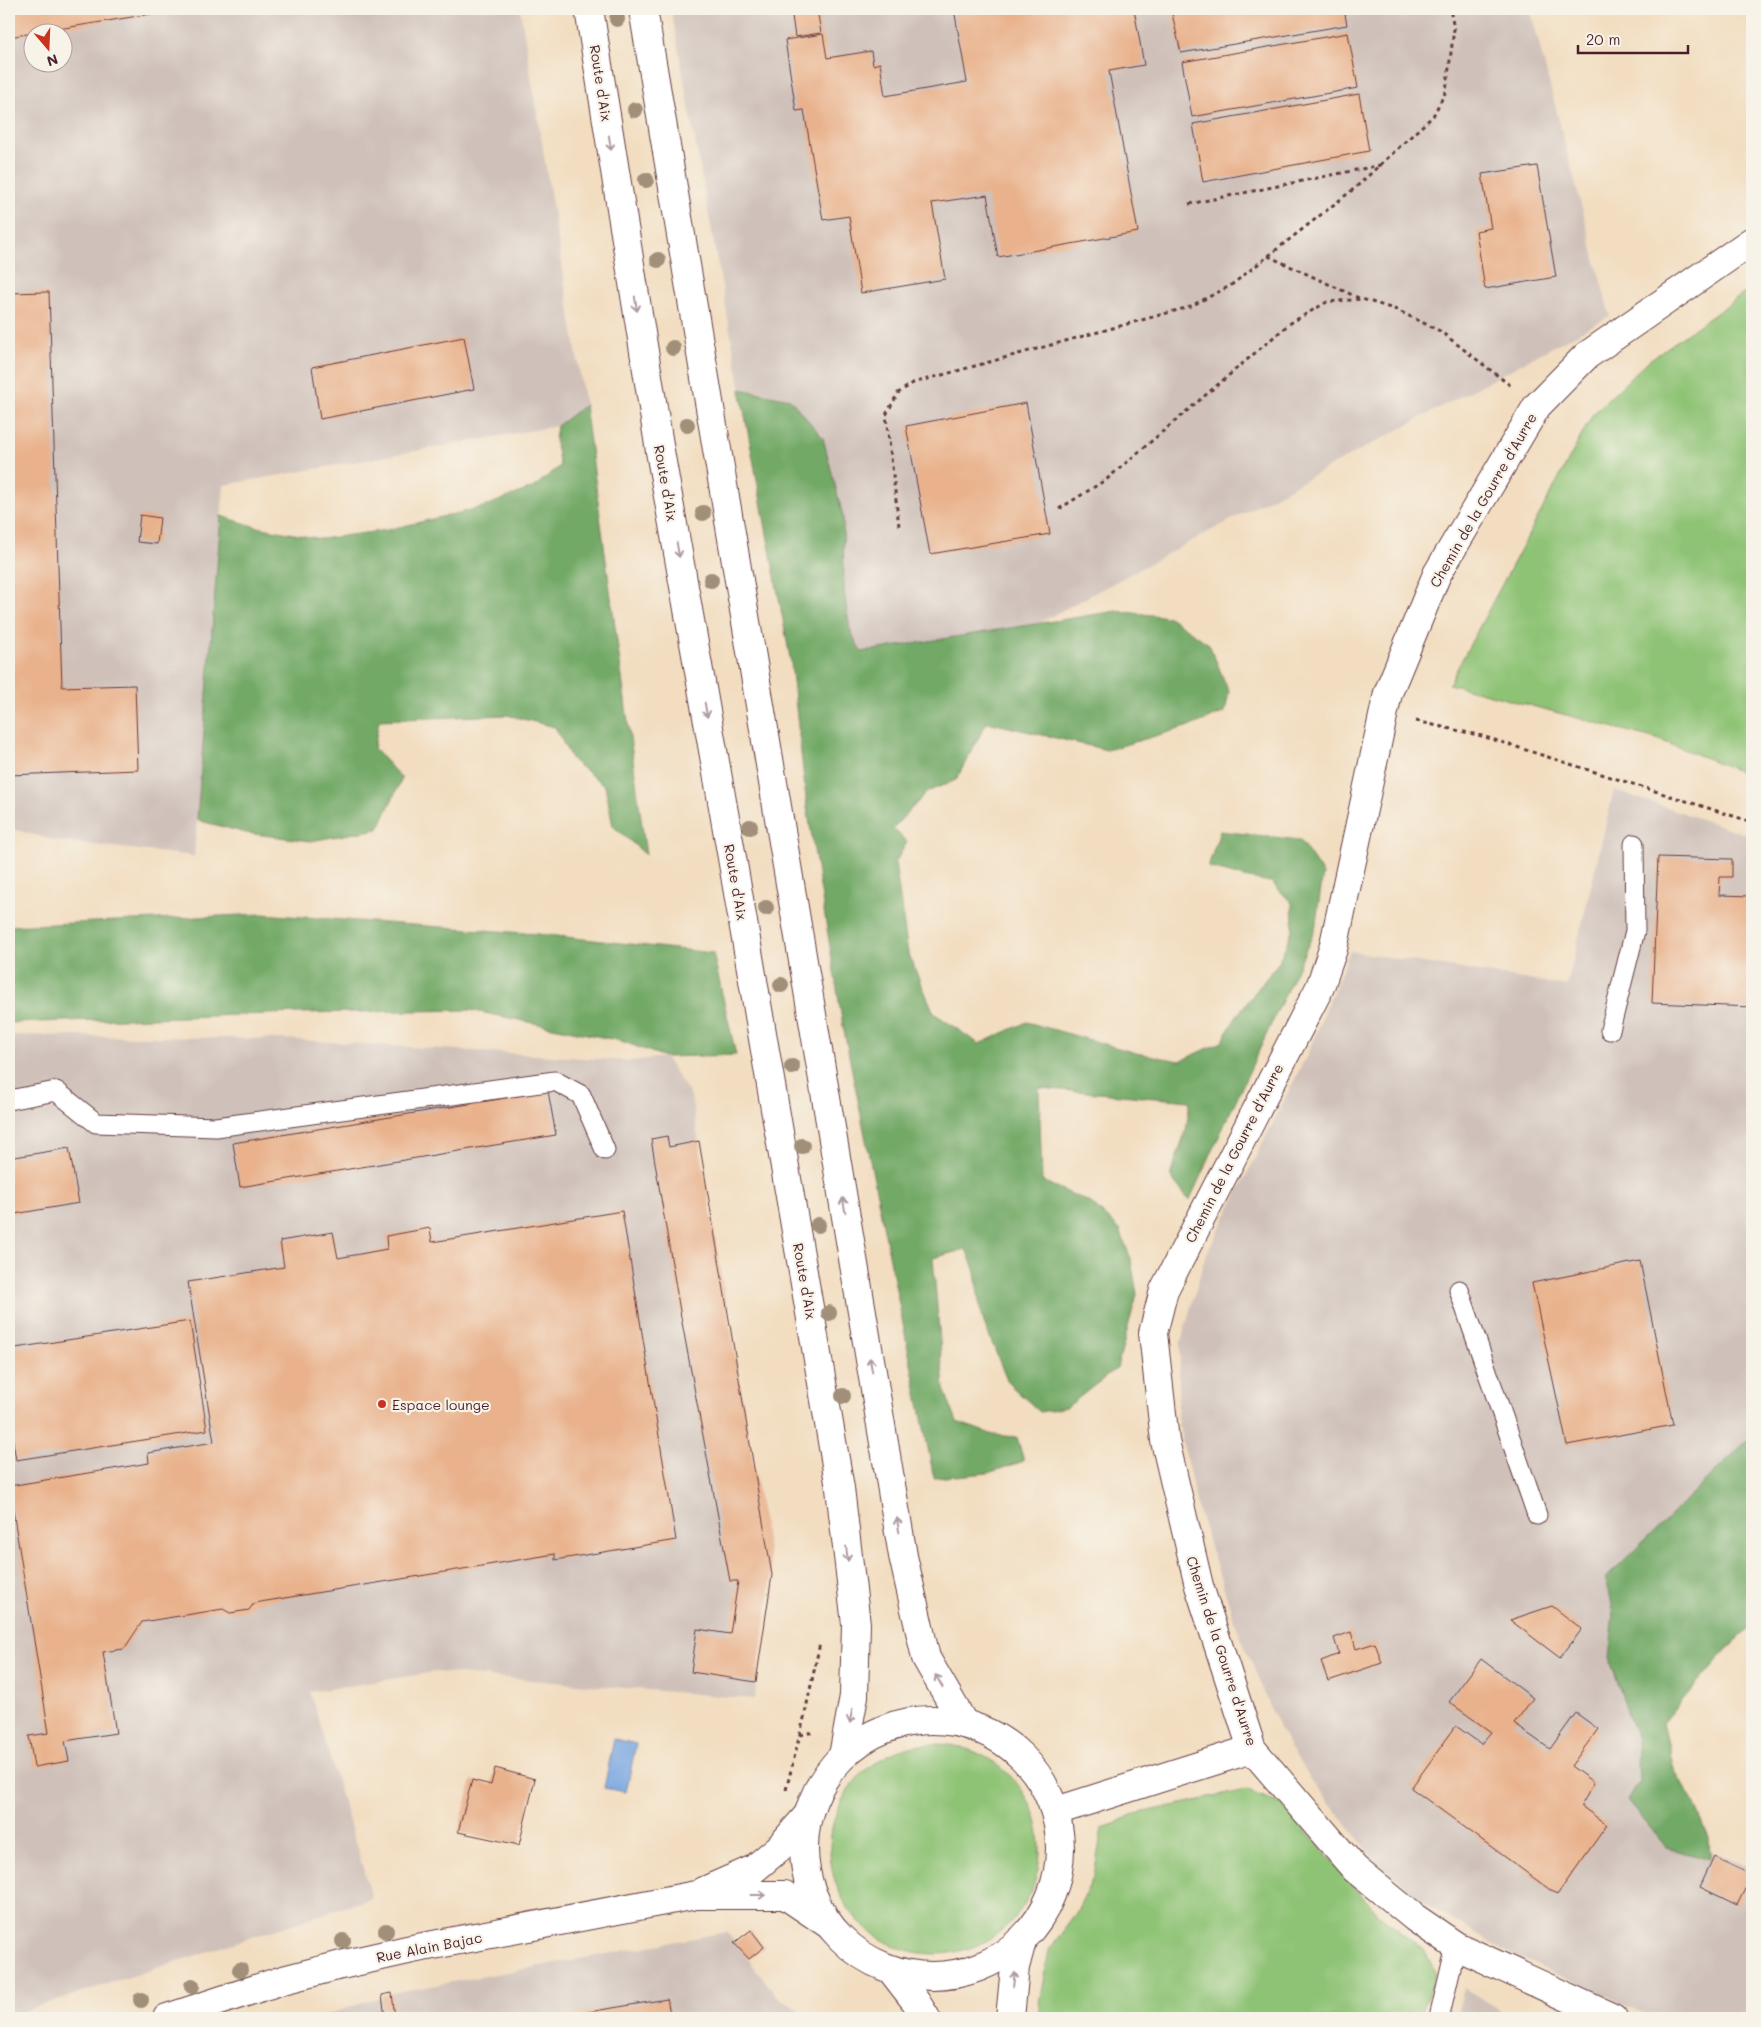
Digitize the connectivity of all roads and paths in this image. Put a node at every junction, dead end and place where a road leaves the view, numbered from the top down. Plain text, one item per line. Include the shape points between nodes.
1 (589, 9) edge
2 (643, 9) edge
3 (1450, 9) edge
4 (1381, 164) junction
5 (1189, 204) dead end
6 (1752, 241) edge
7 (1268, 256) junction
8 (1362, 299) junction
9 (1537, 406) junction
10 (1059, 509) dead end
11 (899, 526) dead end
12 (1381, 724) junction
13 (1752, 822) edge
14 (1634, 844) dead end
15 (1610, 1030) dead end
16 (9, 1100) edge
17 (605, 1150) dead end
18 (1459, 1290) dead end
19 (1537, 1516) dead end
20 (822, 1636) dead end
21 (964, 1724) junction
22 (1252, 1750) junction
23 (843, 1756) junction
24 (784, 1796) dead end
25 (1056, 1811) junction
26 (808, 1815) junction
27 (696, 1895) junction
28 (828, 1924) junction
29 (1022, 1941) junction
30 (1456, 1946) junction
31 (892, 1971) junction
32 (167, 2018) edge
33 (926, 2018) edge
34 (1010, 2018) edge
35 (1439, 2018) edge
36 (1614, 2018) edge

1 -> 23 main road, Route d'Aix via 660,452 840,1488 856,1624 854,1696
21 -> 2 main road via 926,1658 904,1556
3 - 4 path via 1454,29 1446,92 1433,116
4 - 5 path
4 - 7 path via 1356,188
6 - 9 main road, Chemin de la Gourre d'Aurre via 1586,356
7 - 8 path
7 - 11 path via 1230,286 1189,307 913,383 898,393 886,416
8 - 9 path via 1397,310 1440,331
8 - 10 path via 1327,302 1290,324 1107,478
9 - 12 main road, Chemin de la Gourre d'Aurre via 1437,574 1388,693
12 - 13 path via 1413,720 1482,736
12 - 22 main road, Chemin de la Gourre d'Aurre via 1333,949 1320,987 1164,1290 1153,1333 1165,1441 1199,1586
14 - 15 lane via 1635,931
16 - 17 lane via 56,1091 96,1123 216,1127 555,1081 582,1095
18 - 19 lane
20 - 24 path
21 - 23 main road via 932,1720 899,1725 869,1737
21 - 25 main road via 995,1736 1022,1755 1042,1781
22 - 25 main road
22 - 30 main road, Chemin de la Gourre d'Aurre via 1355,1869 1414,1918
23 - 26 main road via 821,1784
25 - 29 main road via 1061,1858 1050,1903
26 - 27 main road via 779,1848 754,1869
26 - 28 main road via 804,1853 810,1890
27 -> 28 main road via 785,1896
27 - 32 main road, Rue Alain Bajac via 341,1965
28 - 31 main road via 856,1953
29 - 31 main road via 983,1967 938,1977
34 -> 29 main road via 1015,1967
30 - 35 lane
30 - 36 main road, Chemin de la Gourre d'Aurre
31 - 33 main road

